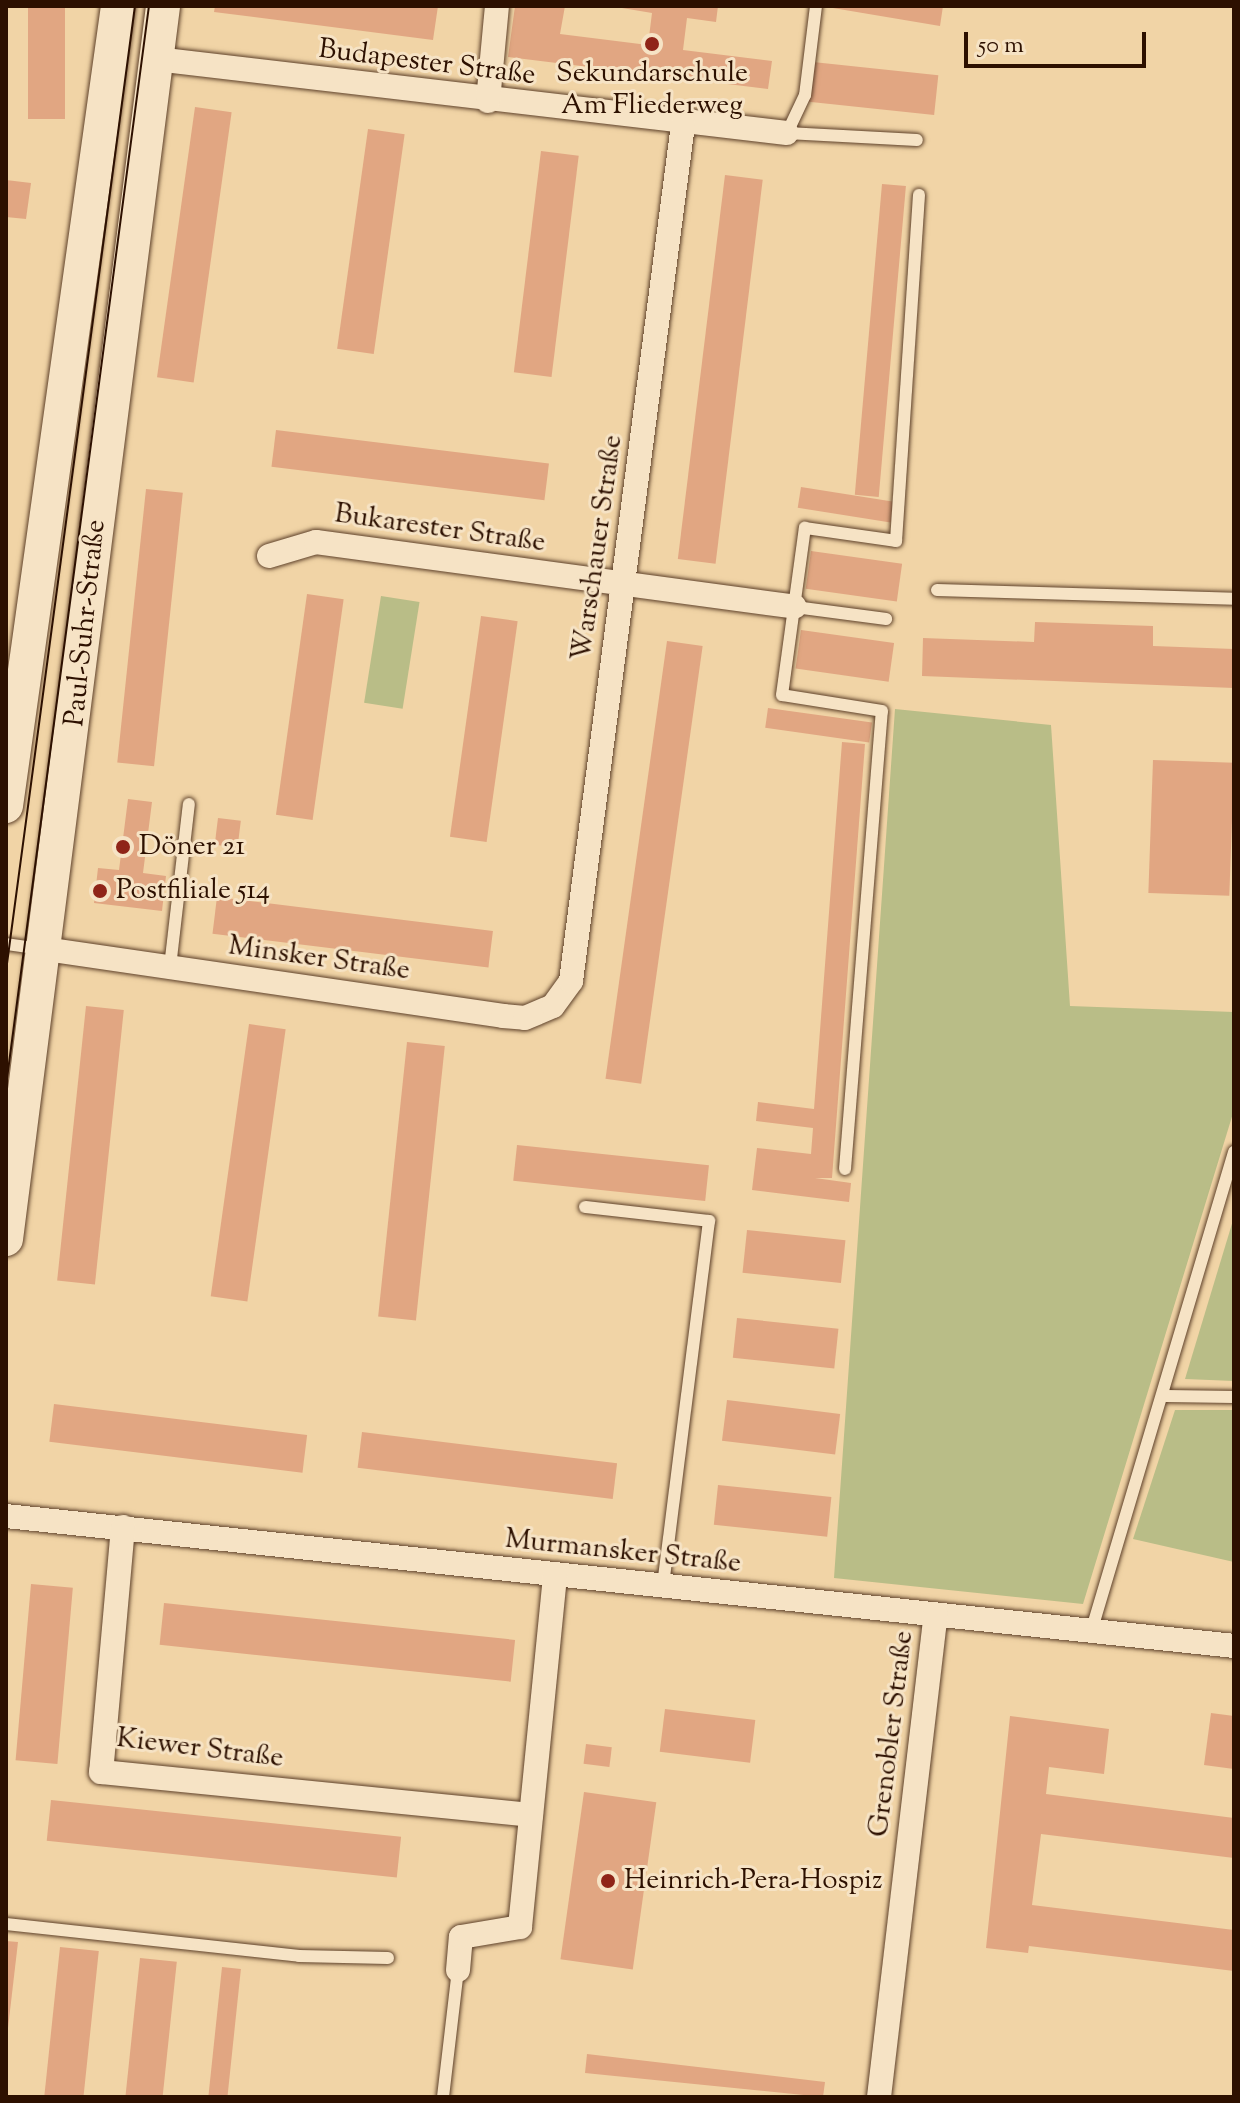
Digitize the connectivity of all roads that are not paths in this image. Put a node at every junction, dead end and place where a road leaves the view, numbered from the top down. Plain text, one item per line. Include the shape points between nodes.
1 (118, 6) edge
2 (163, 6) edge
3 (497, 6) edge
4 (816, 6) edge
5 (156, 59) junction
6 (488, 101) junction
7 (683, 124) junction
8 (787, 133) junction
9 (917, 140) dead end
10 (919, 195) dead end
11 (269, 556) dead end
12 (623, 585) junction
13 (937, 590) dead end
14 (1234, 599) edge
15 (795, 607) junction
16 (886, 619) dead end
17 (189, 804) dead end
18 (6, 806) edge
19 (6, 944) edge
20 (45, 949) junction
21 (170, 967) junction
22 (571, 981) joint
23 (1234, 1152) edge
24 (845, 1169) dead end
25 (585, 1207) dead end
26 (6, 1239) edge
27 (1166, 1396) junction
28 (1234, 1397) edge
29 (6, 1516) edge
30 (123, 1527) junction
31 (555, 1575) junction
32 (663, 1587) junction
33 (936, 1615) junction
34 (1091, 1632) junction
35 (1234, 1646) edge
36 (531, 1815) junction
37 (6, 1924) edge
38 (388, 1958) dead end
39 (458, 1970) joint
40 (443, 2097) edge
41 (879, 2097) edge

1 - 18 street, Paul-Suhr-Straße
2 - 5 street, Paul-Suhr-Straße
3 - 6 street
4 - 8 lane via 805,95
5 - 6 street, Budapester Straße
5 - 20 street, Paul-Suhr-Straße
6 - 7 street, Budapester Straße
7 - 8 street, Budapester Straße
7 - 12 street, Warschauer Straße
8 - 9 lane
10 - 15 lane via 896,541 805,528
11 - 12 street, Bukarester Straße via 316,542
12 - 15 street, Bukarester Straße
12 - 22 street, Warschauer Straße
13 - 14 lane
15 - 16 lane
15 - 24 lane via 782,695 882,711
17 - 21 lane
19 - 20 lane
20 - 21 street, Minsker Straße
20 - 26 street, Paul-Suhr-Straße
21 - 22 street, Minsker Straße via 525,1018 553,1006
23 - 27 lane
25 - 32 lane via 709,1221
27 - 28 lane
27 - 34 lane
29 - 30 street, Murmansker Straße
30 - 31 street, Murmansker Straße
30 - 36 street, Kiewer Straße via 101,1772
31 - 32 street, Murmansker Straße
31 - 36 street
32 - 33 street, Murmansker Straße
33 - 34 street, Murmansker Straße
33 - 41 street, Grenobler Straße
34 - 35 street, Murmansker Straße
36 - 39 street via 520,1927 461,1937
37 - 38 lane via 299,1956
39 - 40 lane

